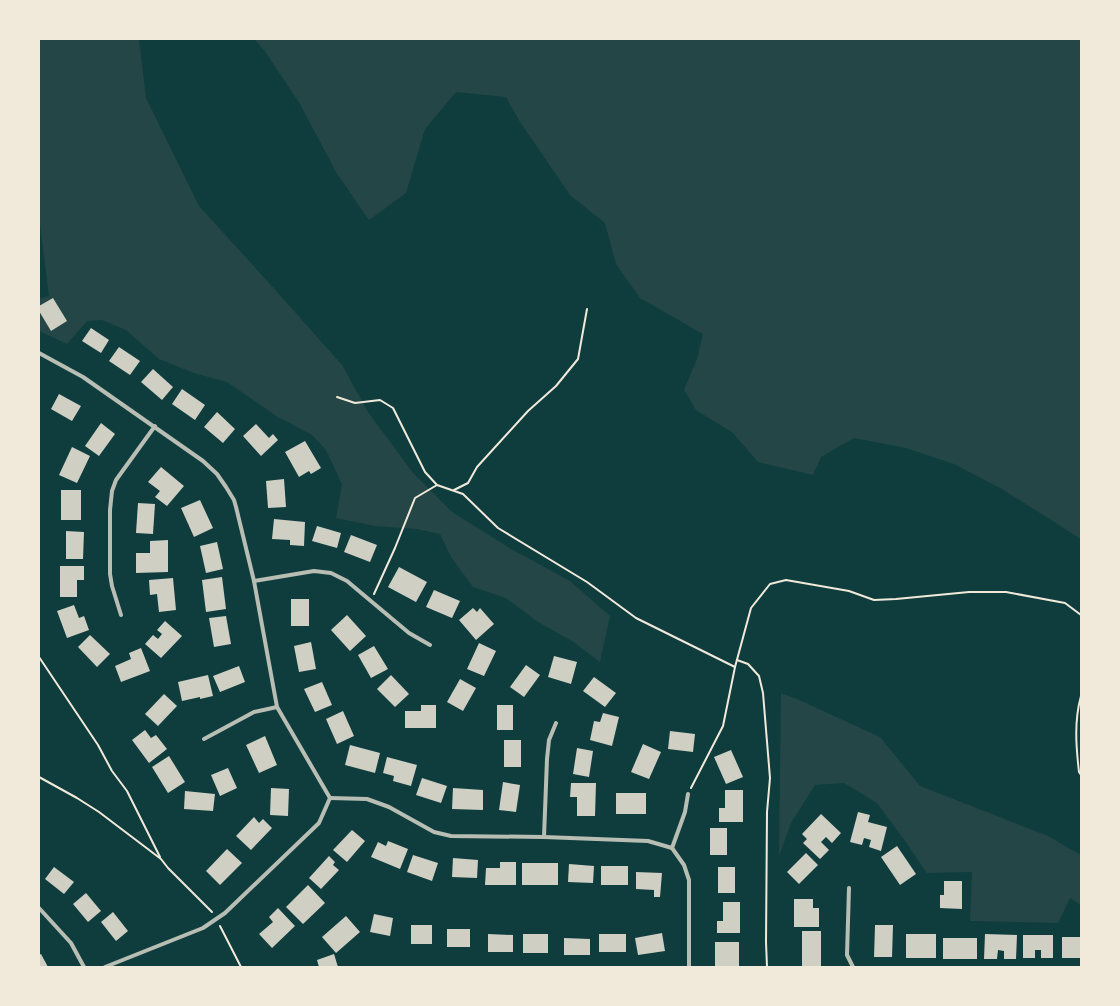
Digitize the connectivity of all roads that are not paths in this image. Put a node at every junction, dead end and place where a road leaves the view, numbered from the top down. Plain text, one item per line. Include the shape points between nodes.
1 (39, 353) edge
2 (155, 426) junction
3 (254, 581) junction
4 (121, 615) dead end
5 (430, 645) dead end
6 (277, 707) junction
7 (556, 723) dead end
8 (204, 738) dead end
9 (688, 794) road end
10 (330, 798) junction
11 (544, 837) junction
12 (672, 848) junction
13 (849, 888) dead end
14 (39, 908) edge
15 (84, 967) edge
16 (105, 967) edge
17 (689, 967) edge
18 (853, 967) edge

1 - 2 street via 83,377
2 - 3 street via 217,474 226,487 234,500
2 - 4 street via 116,480 112,491 110,574
3 - 5 street via 314,571 331,573 347,581 409,632
3 - 6 street
6 - 8 street via 254,712
6 - 10 street
7 - 11 street via 549,740 547,759
9 - 12 street via 685,812
10 - 11 street via 367,799 389,807 434,832 451,836
10 - 16 street via 319,823 225,913 203,928
11 - 12 street via 648,841
12 - 17 street via 684,865 689,880
13 - 18 street via 848,955
14 - 15 street via 71,943

